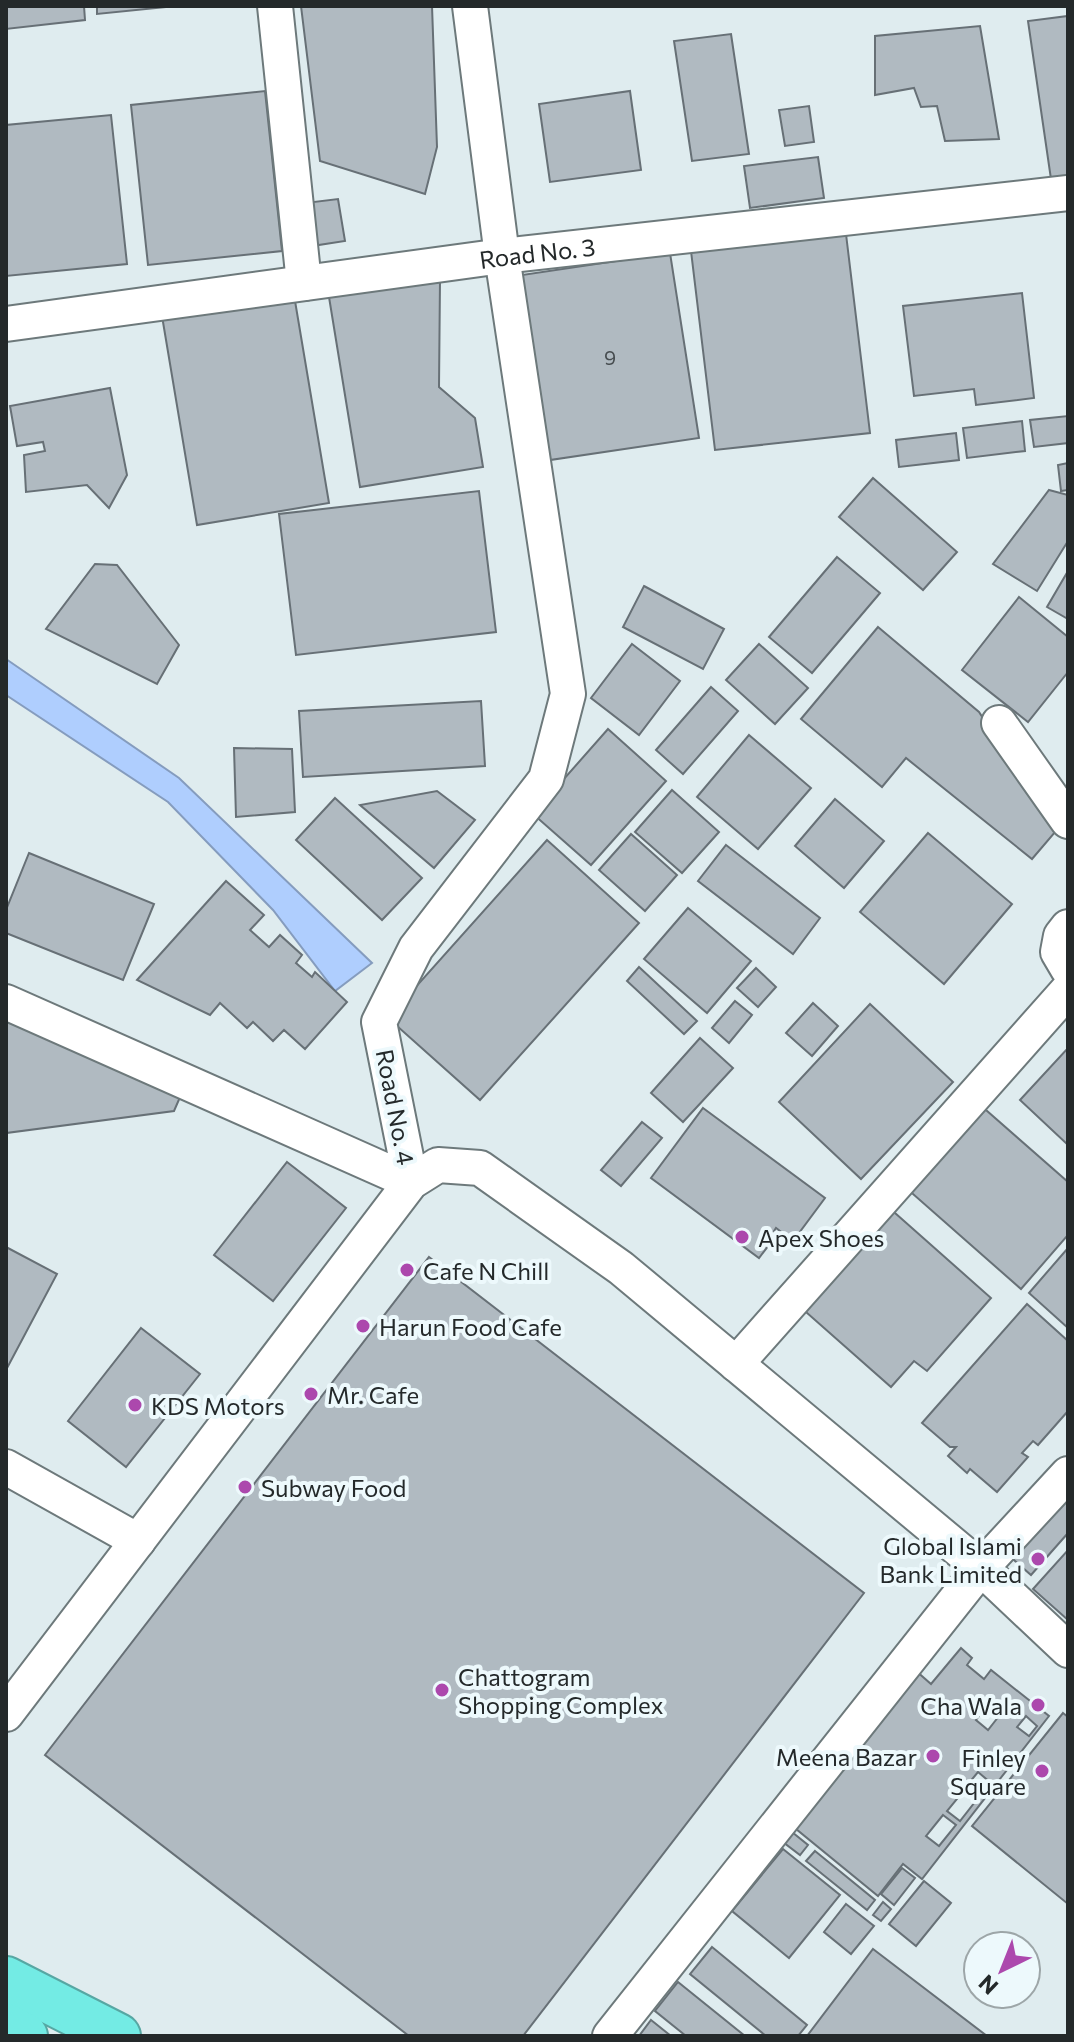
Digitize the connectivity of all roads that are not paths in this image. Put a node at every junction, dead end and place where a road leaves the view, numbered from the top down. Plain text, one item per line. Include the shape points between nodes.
1 (275, 6) edge
2 (470, 6) edge
3 (1068, 193) edge
4 (502, 256) junction
5 (304, 283) junction
6 (6, 324) edge
7 (999, 723) dead end
8 (1068, 821) edge
9 (1068, 927) edge
10 (1068, 969) edge
11 (1068, 990) edge
12 (6, 1002) edge
13 (411, 1182) junction
14 (736, 1364) junction
15 (6, 1467) edge
16 (1068, 1474) edge
17 (138, 1541) junction
18 (981, 1568) junction
19 (1068, 1650) edge
20 (6, 1714) edge
21 (6, 1979) edge
22 (6, 1998) edge
23 (6, 2026) edge
24 (25, 2036) edge
25 (75, 2036) edge
26 (118, 2036) edge
27 (610, 2036) edge

1 - 5 street
2 - 4 street
3 - 4 street, Road No. 3
4 - 5 street, Road No. 3
4 - 13 street, Road No. 4 via 568,694 546,779 416,948 379,1022
5 - 6 street, Road No. 3
7 - 8 street
9 - 10 street via 1058,952
11 - 14 street
12 - 13 street, Road No. 4
13 - 14 street via 438,1165 480,1168 621,1268
13 - 17 street
14 - 18 street
15 - 17 street
16 - 18 street
17 - 20 street
18 - 19 street
18 - 27 street
21 - 26 highway
22 - 25 highway
23 - 24 highway

